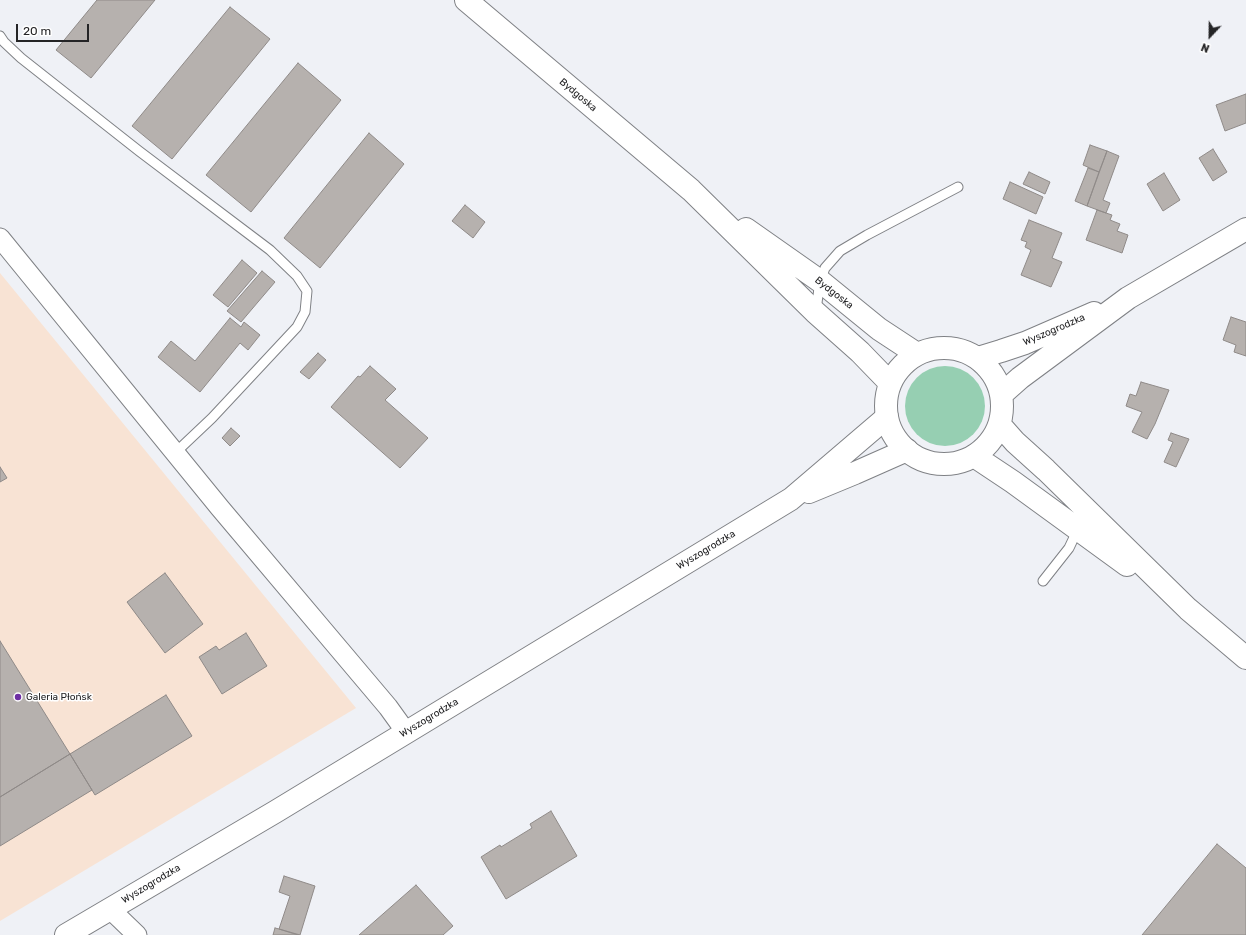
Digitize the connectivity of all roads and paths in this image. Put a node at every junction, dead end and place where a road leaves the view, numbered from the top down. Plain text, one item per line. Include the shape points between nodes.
1 (466, 0) edge
2 (0, 36) edge
3 (958, 187) dead end
4 (691, 190) junction
5 (1246, 229) edge
6 (0, 238) edge
7 (820, 281) junction
8 (1128, 298) junction
9 (816, 312) junction
10 (917, 354) junction
11 (978, 358) junction
12 (890, 384) junction
13 (1002, 394) junction
14 (887, 417) junction
15 (1000, 425) junction
16 (907, 450) junction
17 (175, 452) junction
18 (974, 456) junction
19 (791, 499) junction
20 (1081, 518) junction
21 (1043, 580) dead end
22 (1246, 658) edge
23 (406, 732) junction
24 (110, 909) junction
25 (66, 935) edge
26 (137, 935) edge

1 - 4 main road, Bydgoska
2 - 17 lane via 21,58 270,250 297,276 307,291 304,312 297,328 212,418
3 - 7 lane via 840,251 824,268
4 - 7 main road, Bydgoska
4 - 9 main road, Bydgoska
5 - 8 main road, Wyszogrodzka
6 - 17 street
7 - 9 lane
7 - 10 main road, Bydgoska via 879,329
8 - 11 main road, Wyszogrodzka via 1025,343
8 - 13 main road, Wyszogrodzka
9 - 12 main road, Bydgoska via 860,352
10 - 11 main road via 945,347 959,349
10 - 12 main road via 903,364
11 - 13 main road via 992,372
12 - 14 main road via 886,400
13 - 15 main road
14 - 16 main road via 893,433
14 - 19 main road, Wyszogrodzka
15 - 18 main road via 990,443
15 - 20 main road
16 - 18 main road via 916,457 942,464 959,462
16 - 19 main road, Wyszogrodzka
17 - 23 street via 388,707
18 - 20 main road
19 - 23 main road, Wyszogrodzka
20 - 21 lane via 1069,548
20 - 22 main road
23 - 24 main road, Wyszogrodzka
24 - 25 main road, Wyszogrodzka
24 - 26 street

